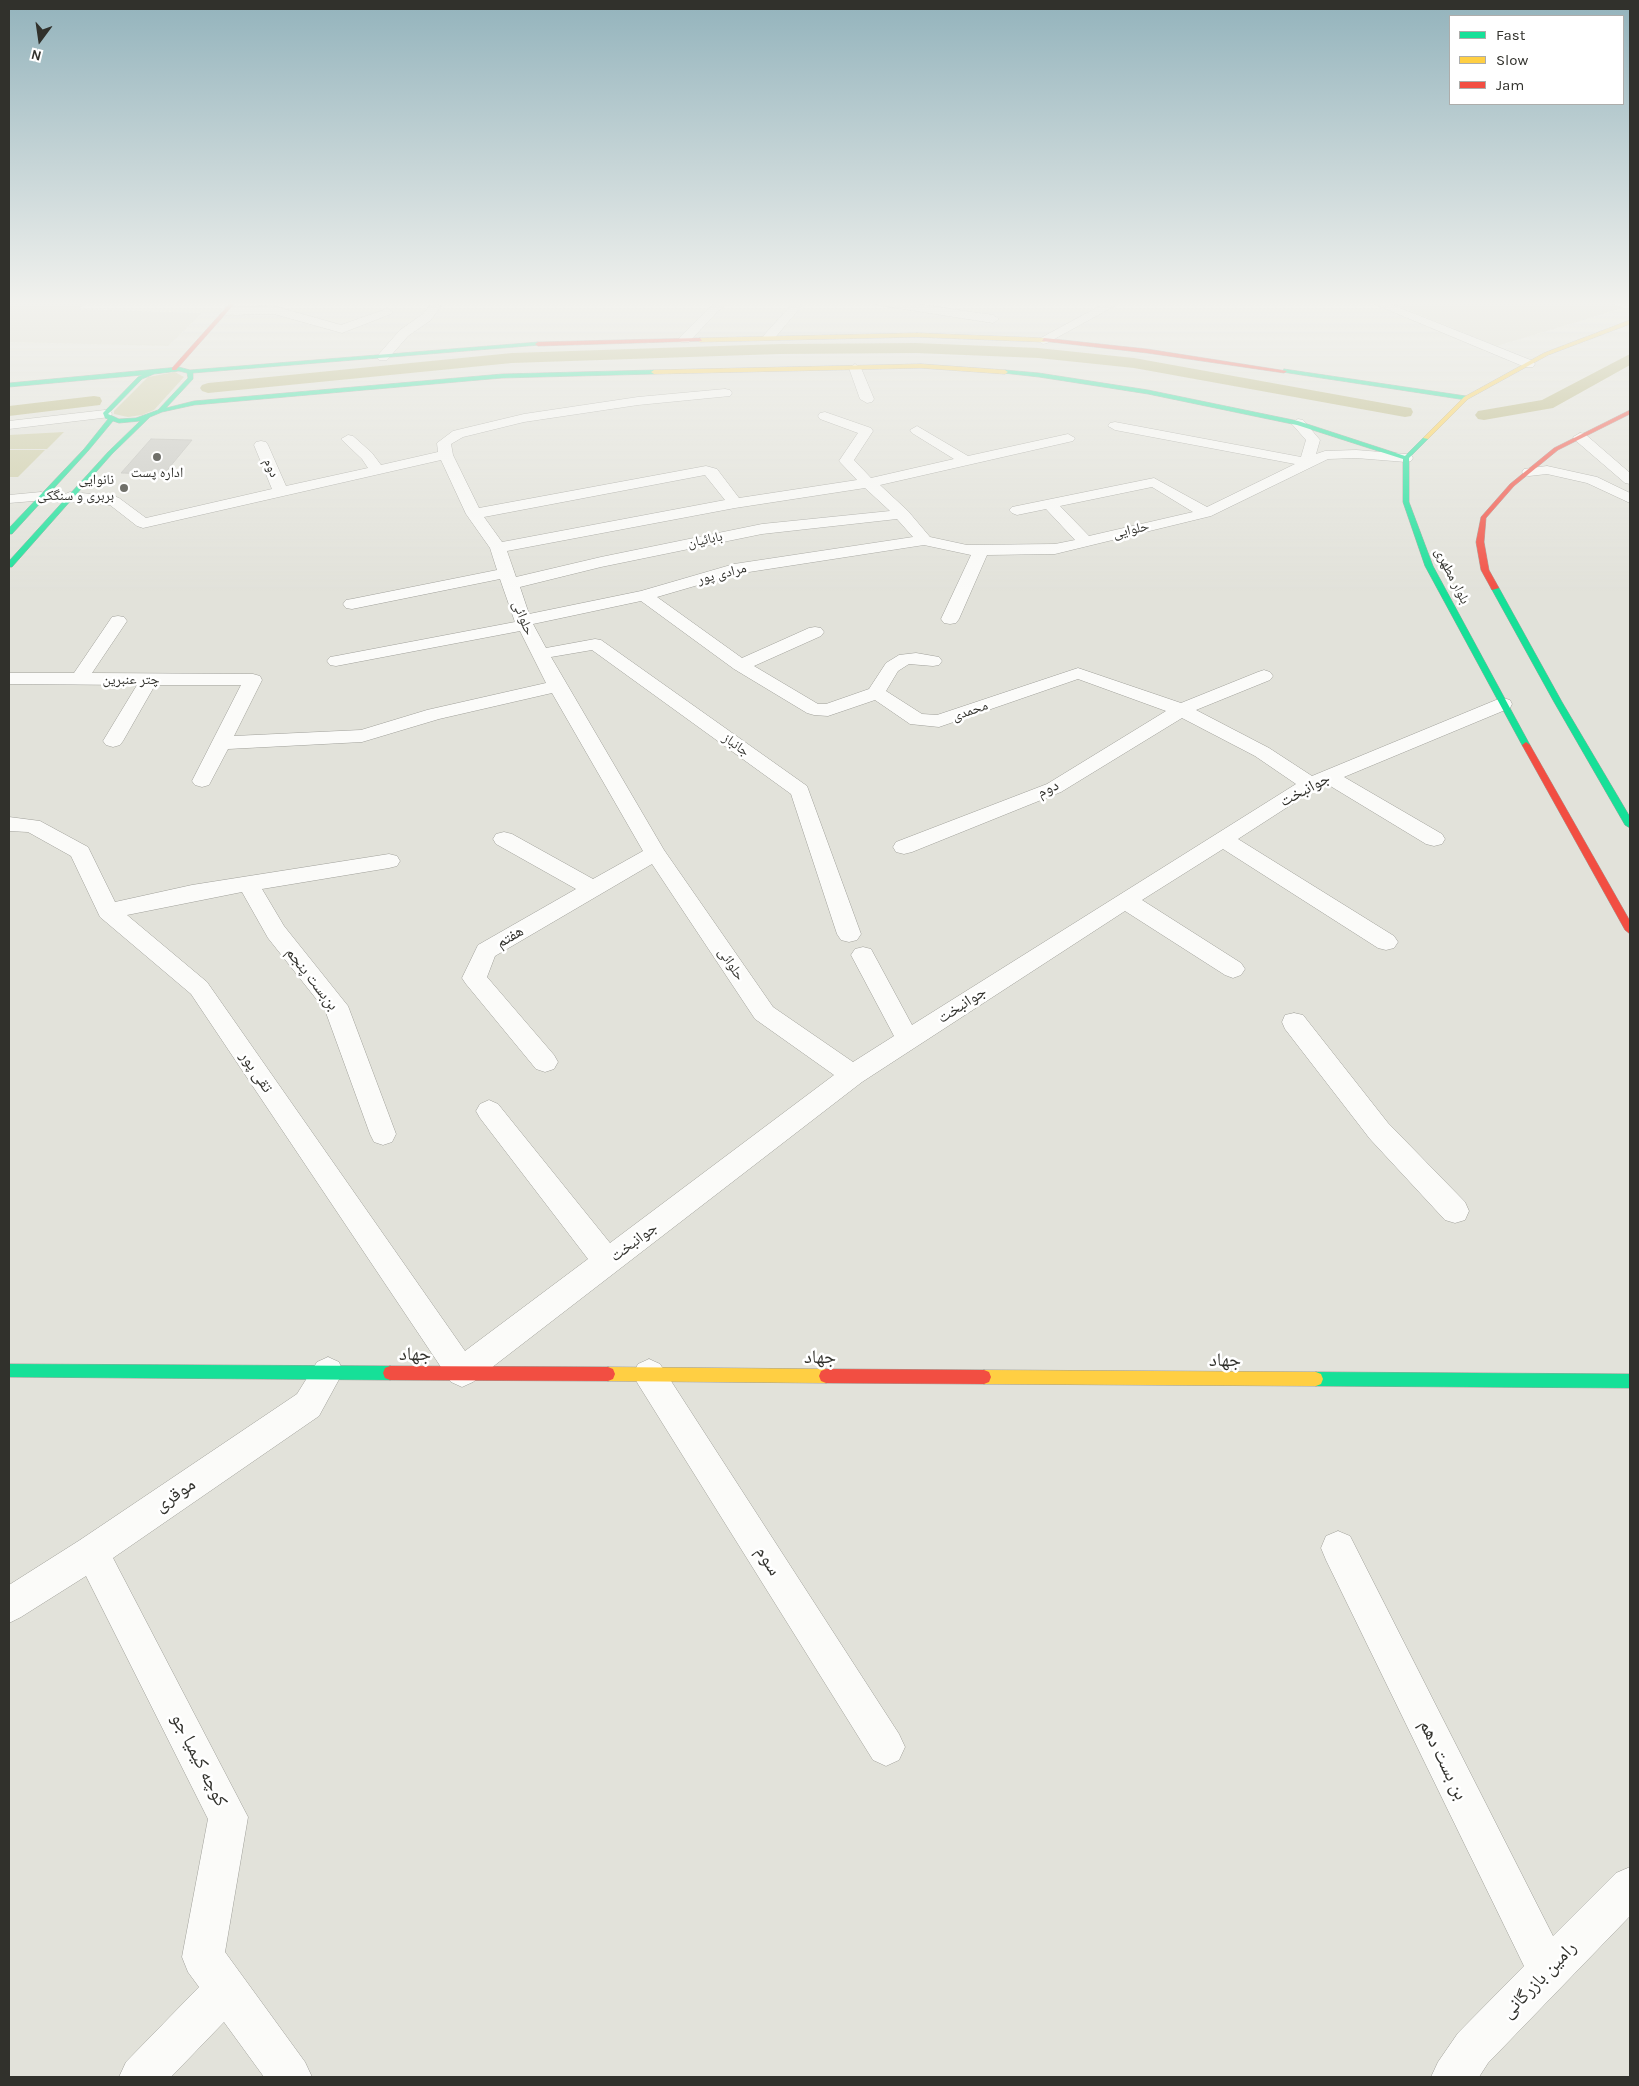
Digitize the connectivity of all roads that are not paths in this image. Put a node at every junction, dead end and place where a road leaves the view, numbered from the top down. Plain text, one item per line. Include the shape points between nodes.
1 (123, 399) edge
2 (171, 399) edge
3 (236, 399) edge
4 (656, 399) edge
5 (1184, 399) edge
6 (1465, 399) edge
7 (160, 411) junction
8 (1630, 412) edge
9 (825, 416) dead end
10 (109, 417) junction
11 (147, 418) junction
12 (1298, 423) junction
13 (9, 425) edge
14 (1114, 426) dead end
15 (917, 430) dead end
16 (1580, 437) junction
17 (1068, 438) dead end
18 (348, 439) dead end
19 (260, 445) dead end
20 (446, 455) junction
21 (1406, 458) junction
22 (966, 461) junction
23 (1307, 462) junction
24 (378, 470) junction
25 (1529, 472) junction
26 (1630, 480) edge
27 (868, 483) junction
28 (281, 492) junction
29 (41, 497) junction
30 (70, 497) junction
31 (9, 499) edge
32 (1630, 499) edge
33 (735, 503) junction
34 (1049, 504) junction
35 (1017, 510) dead end
36 (1206, 512) junction
37 (474, 514) junction
38 (903, 514) junction
39 (9, 532) edge
40 (924, 540) junction
41 (1085, 541) junction
42 (498, 548) junction
43 (981, 550) junction
44 (9, 565) edge
45 (508, 578) junction
46 (644, 595) junction
47 (352, 604) dead end
48 (950, 619) dead end
49 (118, 621) dead end
50 (524, 623) junction
51 (815, 632) dead end
52 (540, 654) junction
53 (336, 661) dead end
54 (933, 661) dead end
55 (740, 665) junction
56 (1264, 676) dead end
57 (9, 678) edge
58 (79, 679) junction
59 (149, 680) junction
60 (557, 686) junction
61 (876, 693) junction
62 (1503, 704) junction
63 (1181, 710) junction
64 (112, 741) dead end
65 (221, 743) junction
66 (202, 781) dead end
67 (1319, 781) junction
68 (9, 824) edge
69 (1630, 825) edge
70 (1223, 838) junction
71 (504, 839) dead end
72 (1434, 839) dead end
73 (904, 846) dead end
74 (655, 852) junction
75 (389, 861) dead end
76 (249, 885) junction
77 (593, 889) junction
78 (1125, 900) junction
79 (108, 911) junction
80 (1630, 930) edge
81 (849, 934) dead end
82 (1386, 942) dead end
83 (862, 955) dead end
84 (1233, 969) dead end
85 (1294, 1022) dead end
86 (908, 1040) junction
87 (545, 1062) dead end
88 (853, 1075) junction
89 (489, 1111) dead end
90 (383, 1134) dead end
91 (1455, 1211) dead end
92 (608, 1262) junction
93 (9, 1370) edge
94 (328, 1372) junction
95 (462, 1372) junction
96 (649, 1374) junction
97 (1630, 1381) edge
98 (1338, 1548) dead end
99 (92, 1552) junction
100 (9, 1605) edge
101 (886, 1747) dead end
102 (1630, 1887) edge
103 (1548, 1971) junction
104 (226, 1989) junction
105 (141, 2077) edge
106 (290, 2077) edge
107 (1454, 2077) edge

1 - 10 main road
2 - 7 main road
3 - 7 main road via 194,403
4 - 20 street via 524,418 458,434 444,443
5 - 12 main road
6 - 21 main road
7 - 11 main road
8 - 16 main road, بلوار مطهری
9 - 27 street via 866,431 846,461
10 - 11 main road via 128,421
10 - 13 street
10 - 29 main road via 86,450
11 - 30 main road
12 - 21 main road
12 - 23 street via 1312,440
14 - 23 street
15 - 22 street
16 - 25 main road, بلوار مطهری via 1556,449
16 - 26 street
17 - 22 street
18 - 24 street
19 - 28 street, دوم
20 - 24 street
20 - 37 street, حلوائی
21 - 23 street, حلوایی via 1324,455
21 - 62 main road, بلوار مطهری via 1406,502 1429,566
22 - 27 street
23 - 36 street, حلوایی
24 - 28 street
25 - 32 street via 1548,470 1592,480
25 - 69 main road, بلوار مطهری via 1512,485 1483,518 1480,542 1485,570
27 - 33 street
27 - 38 street
28 - 30 street via 143,523 114,501
29 - 31 street
29 - 39 main road
30 - 44 main road
33 - 37 street via 712,472 706,470
33 - 42 street
34 - 35 street
34 - 36 street via 1154,482
34 - 41 street
36 - 41 street, حلوایی
37 - 42 street, حلوائی
38 - 40 street
38 - 45 street, بابائیان via 762,529
40 - 43 street, حلوایی
40 - 46 street, مرادی پور via 734,569
41 - 43 street, حلوایی via 1055,549
42 - 45 street, حلوائی
43 - 48 street
45 - 47 street, بابائیان
45 - 50 street, حلوائی
46 - 50 street, مرادی پور
46 - 55 street
49 - 58 street
50 - 52 street, حلوائی
50 - 53 street, مرادی پور
51 - 55 street
52 - 60 street, حلوائی
52 - 81 street, جانباز via 595,644 800,791
54 - 61 street via 905,659 892,667
55 - 61 street via 814,709 828,710
56 - 63 street, دوم
57 - 58 street, چتر عنبرین
58 - 59 street, چتر عنبرین
59 - 64 street
59 - 65 street, چتر عنبرین via 253,680
60 - 65 street via 434,714 362,736
60 - 74 street, حلوائی
61 - 63 street, محمدی via 917,720 939,722 1078,673
62 - 67 street, جوانبخت
62 - 80 main road, بلوار مطهری
63 - 67 street, محمدی
63 - 73 street, دوم via 1054,788
65 - 66 street
67 - 70 street, جوانبخت
67 - 72 street, محمدی
68 - 79 street, تقی پور via 33,826 80,852
70 - 78 street, جوانبخت
70 - 82 street
71 - 77 street
74 - 77 street, هفتم
74 - 88 street, حلوائی via 764,1013
75 - 76 street
76 - 79 street
76 - 90 street, بن‌بست پنجم via 276,932 336,1006
77 - 87 street, هفتم via 486,951 474,978
78 - 84 street
78 - 86 street, جوانبخت
79 - 95 street, تقی پور via 198,988
83 - 86 street
85 - 91 street via 1379,1131
86 - 88 street, جوانبخت
88 - 92 street, جوانبخت
89 - 92 street
92 - 95 street, جوانبخت
93 - 94 main road, جهاد
94 - 95 main road, جهاد
94 - 99 street, موقری via 308,1405
95 - 96 main road, جهاد
96 - 97 main road, جهاد
96 - 101 street, سوم
98 - 103 street, بن بست دهم
99 - 100 street, موقری
99 - 104 street, کوچه کیمیا جو via 228,1816 203,1957
102 - 103 street, رامین بازرگانی
103 - 107 street, رامین بازرگانی via 1473,2048
104 - 105 street
104 - 106 street, کوچه کیمیا جو

